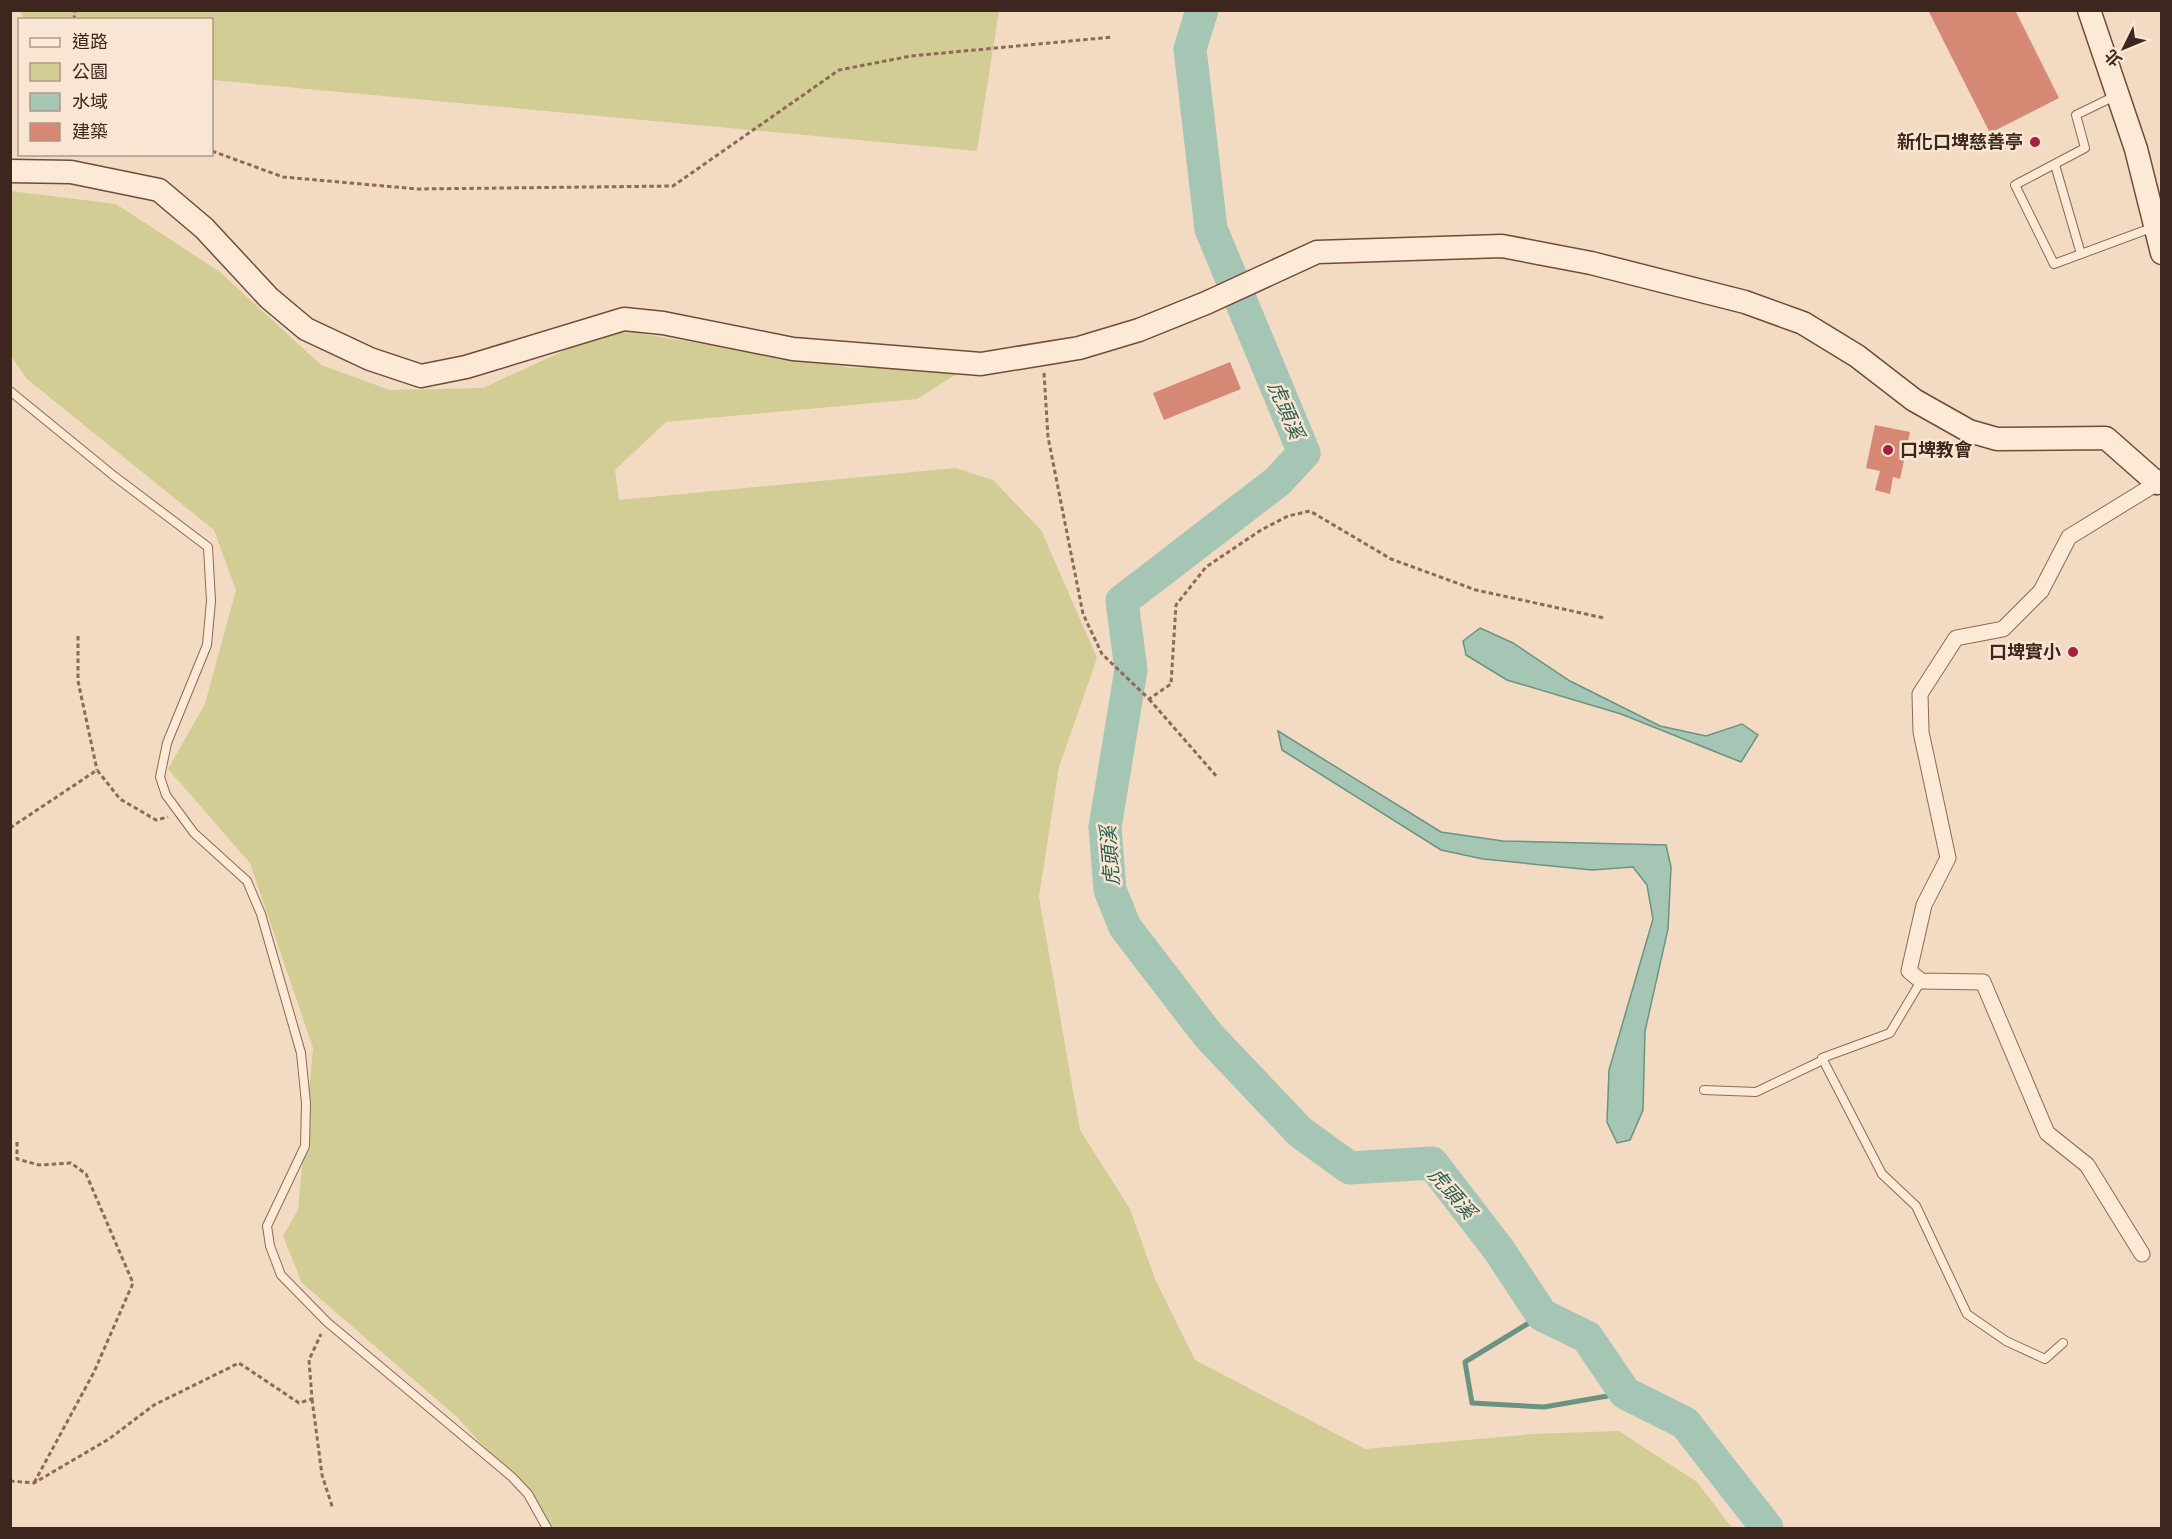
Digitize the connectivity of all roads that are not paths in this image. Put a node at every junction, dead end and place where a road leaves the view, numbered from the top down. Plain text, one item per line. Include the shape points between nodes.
1 (2089, 10) edge
2 (2119, 95) junction
3 (2055, 165) junction
4 (10, 171) edge
5 (2155, 227) junction
6 (2162, 253) edge
7 (2080, 254) junction
8 (10, 391) edge
9 (2159, 482) edge
10 (1922, 981) junction
11 (1823, 1060) junction
12 (1704, 1090) dead end
13 (2142, 1254) dead end
14 (2063, 1344) dead end
15 (547, 1528) edge

1 - 2 street
2 - 3 lane via 2076,115 2085,148
2 - 5 street
3 - 7 lane
3 - 7 lane via 2015,185 2054,264
4 - 9 street via 71,172 159,190 204,228 269,298 306,328 370,359 421,376 466,367 624,319 793,349 981,364 1089,345 1206,303 1317,252 1502,246 1745,302 1803,323 1857,356 1914,400 1969,431 1997,439 2106,438
5 - 6 street
5 - 7 lane
8 - 15 lane via 208,547 211,601 207,645 167,743 160,777 178,814 247,881 301,1053 305,1146 267,1226 281,1275 327,1322 512,1477 528,1494
9 - 10 street via 2069,537 2041,591 2002,628 1956,638 1920,694 1921,732 1948,858 1924,905 1916,932 1909,971
10 - 11 lane via 1890,1033
10 - 13 street via 1983,982 2047,1133 2087,1165
11 - 12 lane via 1756,1092
11 - 14 lane via 1882,1174 1916,1206 1967,1314 2006,1341 2045,1359

